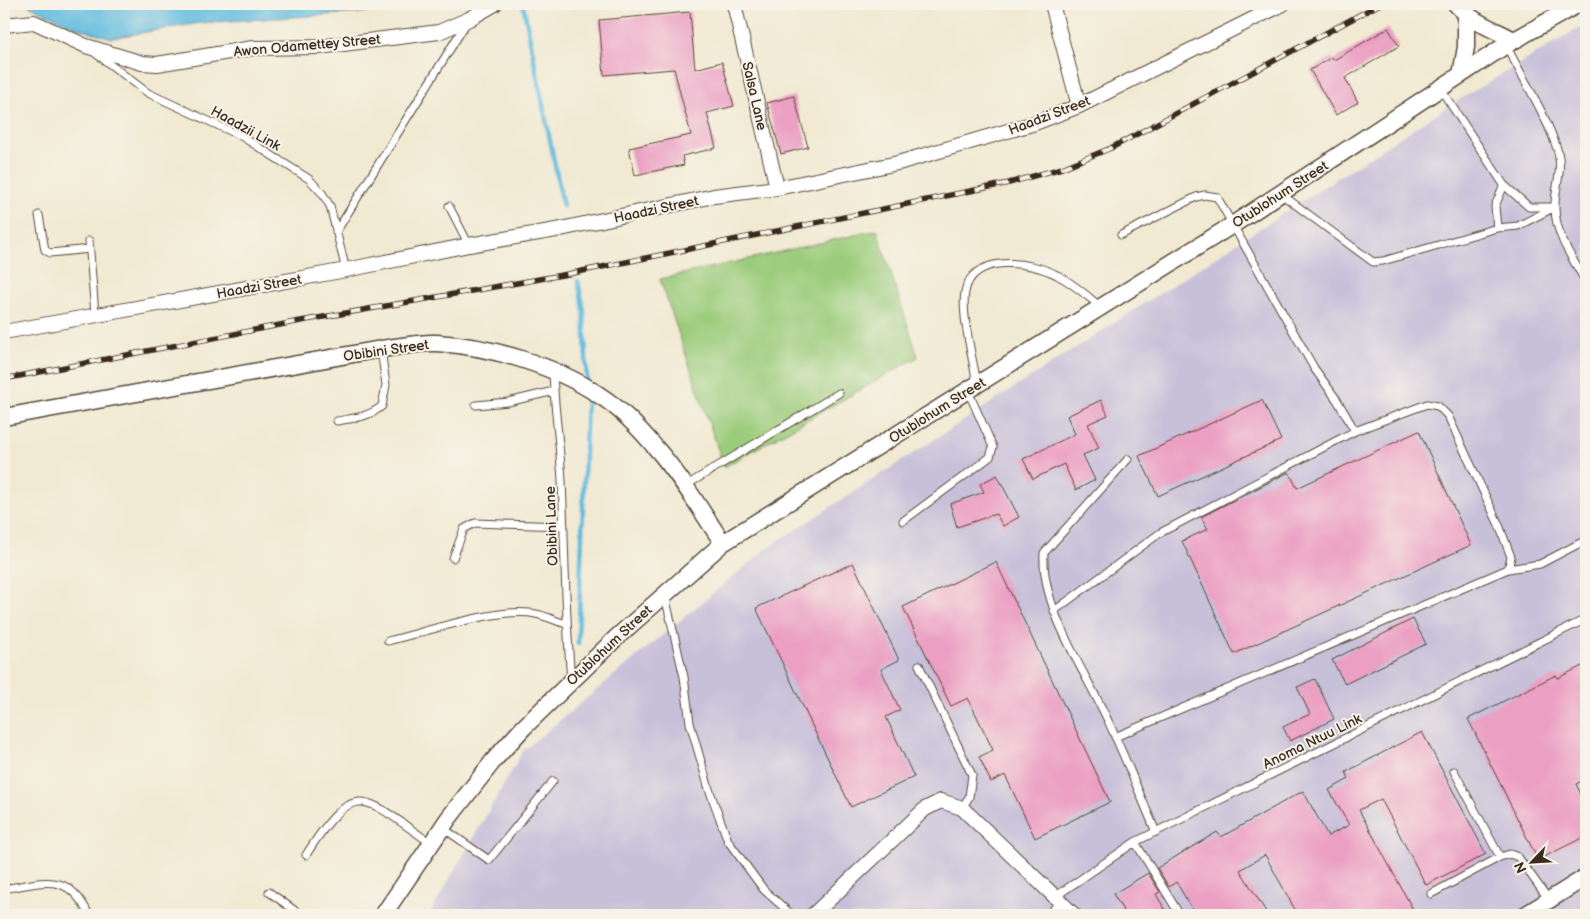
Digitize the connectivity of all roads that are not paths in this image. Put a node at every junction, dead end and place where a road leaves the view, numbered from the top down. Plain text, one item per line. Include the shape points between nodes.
1 (495, 4) edge
2 (734, 4) edge
3 (1052, 4) edge
4 (1283, 4) edge
5 (1578, 4) edge
6 (1461, 9) edge
7 (469, 19) junction
8 (4, 25) edge
9 (1510, 42) junction
10 (86, 46) junction
11 (1461, 75) junction
12 (1440, 88) junction
13 (1079, 106) junction
14 (1504, 185) junction
15 (777, 188) junction
16 (1280, 194) junction
17 (449, 206) dead end
18 (1555, 207) junction
19 (39, 215) dead end
20 (1234, 224) junction
21 (1497, 228) junction
22 (336, 232) junction
23 (1121, 235) dead end
24 (89, 240) dead end
25 (469, 245) junction
26 (90, 249) junction
27 (346, 270) junction
28 (1586, 282) edge
29 (1101, 307) junction
30 (95, 314) junction
31 (4, 332) edge
32 (381, 349) junction
33 (553, 371) junction
34 (972, 388) junction
35 (554, 391) junction
36 (839, 393) dead end
37 (476, 405) dead end
38 (4, 417) edge
39 (337, 421) dead end
40 (1355, 431) junction
41 (1128, 459) dead end
42 (685, 486) junction
43 (903, 522) dead end
44 (564, 526) junction
45 (1586, 540) edge
46 (723, 543) junction
47 (453, 558) dead end
48 (1508, 569) junction
49 (664, 594) junction
50 (1054, 611) junction
51 (1586, 619) edge
52 (566, 624) junction
53 (388, 641) dead end
54 (919, 665) dead end
55 (571, 680) junction
56 (1115, 737) junction
57 (1454, 771) dead end
58 (553, 781) dead end
59 (962, 808) junction
60 (442, 828) junction
61 (1156, 832) junction
62 (1135, 842) junction
63 (432, 844) junction
64 (306, 855) dead end
65 (1500, 856) junction
66 (1586, 877) edge
67 (4, 889) edge
68 (269, 892) dead end
69 (1432, 894) dead end
70 (1058, 899) junction
71 (1549, 900) junction
72 (89, 915) edge
73 (301, 915) edge
74 (383, 915) edge
75 (792, 915) edge
76 (813, 915) edge
77 (1048, 915) edge
78 (1074, 915) edge
79 (1180, 915) edge
80 (1525, 915) edge

1 - 7 street, Awon Odamettey Street
2 - 15 street, Salsa Lane
3 - 13 street
4 - 13 street, Haadzi Street
5 - 9 street, Otublohum Street
6 - 9 street
6 - 11 street via 1466,47
7 - 10 street, Awon Odamettey Street via 439,32 318,47 253,48 157,64 142,63
7 - 22 lane
8 - 10 street, Awon Odamettey Street via 34,22
9 - 11 street, Otublohum Street
9 - 18 lane via 1558,153 1561,170
10 - 22 lane, Haadzii Link via 148,93 240,136 309,179 330,206
11 - 12 street, Otublohum Street
12 - 14 lane
12 - 16 street, Otublohum Street
13 - 15 street, Haadzi Street via 898,163
14 - 18 lane via 1529,207
14 - 21 lane via 1495,206
15 - 25 street, Haadzi Street via 714,196
16 - 20 street, Otublohum Street
16 - 21 lane via 1373,262 1383,262
17 - 25 lane
18 - 21 lane via 1518,226
18 - 28 lane via 1562,241
19 - 26 lane via 45,250 50,253
20 - 23 lane via 1217,197 1205,195
20 - 29 street, Otublohum Street
20 - 40 lane via 1314,368
22 - 27 lane, Haadzii Link
24 - 26 lane
25 - 27 street, Haadzi Street
26 - 30 lane
27 - 30 street, Haadzi Street
29 - 34 street, Otublohum Street
29 - 34 lane via 1057,275 1038,268 995,264 978,270 968,284 964,304
30 - 31 street, Haadzi Street
32 - 33 street, Obibini Street via 436,343 508,356
32 - 38 street, Obibini Street
32 - 39 lane via 386,386 382,406 364,417
33 - 35 lane, Obibini Lane
33 - 42 street, Obibini Street via 599,394 618,409 655,447
34 - 43 lane via 993,448 990,457
34 - 46 street, Otublohum Street
35 - 37 lane via 508,402
35 - 44 lane, Obibini Lane
36 - 42 lane
40 - 48 lane via 1427,404 1438,406 1448,416 1499,525 1511,557
40 - 50 lane via 1160,533
41 - 50 lane via 1044,552 1043,570
42 - 46 street, Obibini Street
44 - 47 lane via 475,523 464,529
44 - 52 lane, Obibini Lane
45 - 48 lane via 1540,564
46 - 49 street, Otublohum Street
48 - 56 lane
49 - 55 street, Otublohum Street
49 - 75 lane via 684,677 690,723 728,841 764,890
50 - 56 lane
51 - 61 lane, Anoma Ntuu Link
52 - 53 lane via 536,614 500,615 476,618
52 - 55 lane, Obibini Lane
54 - 59 lane via 972,775 969,797
55 - 60 street, Otublohum Street via 494,760
56 - 61 lane
57 - 65 lane
58 - 60 lane via 489,860
59 - 70 street
59 - 76 street via 941,802 925,808
60 - 63 street, Otublohum Street
61 - 62 lane, Anoma Ntuu Link
62 - 70 lane, Anoma Ntuu Link
62 - 79 lane
63 - 64 lane via 370,802 356,801 342,808 326,824
63 - 74 street, Otublohum Street
65 - 69 lane
65 - 71 lane via 1510,854 1518,857
66 - 71 street
67 - 72 lane via 48,881 65,885 81,898
68 - 73 lane
70 - 77 lane, Anoma Ntuu Link
70 - 78 street
71 - 80 street

